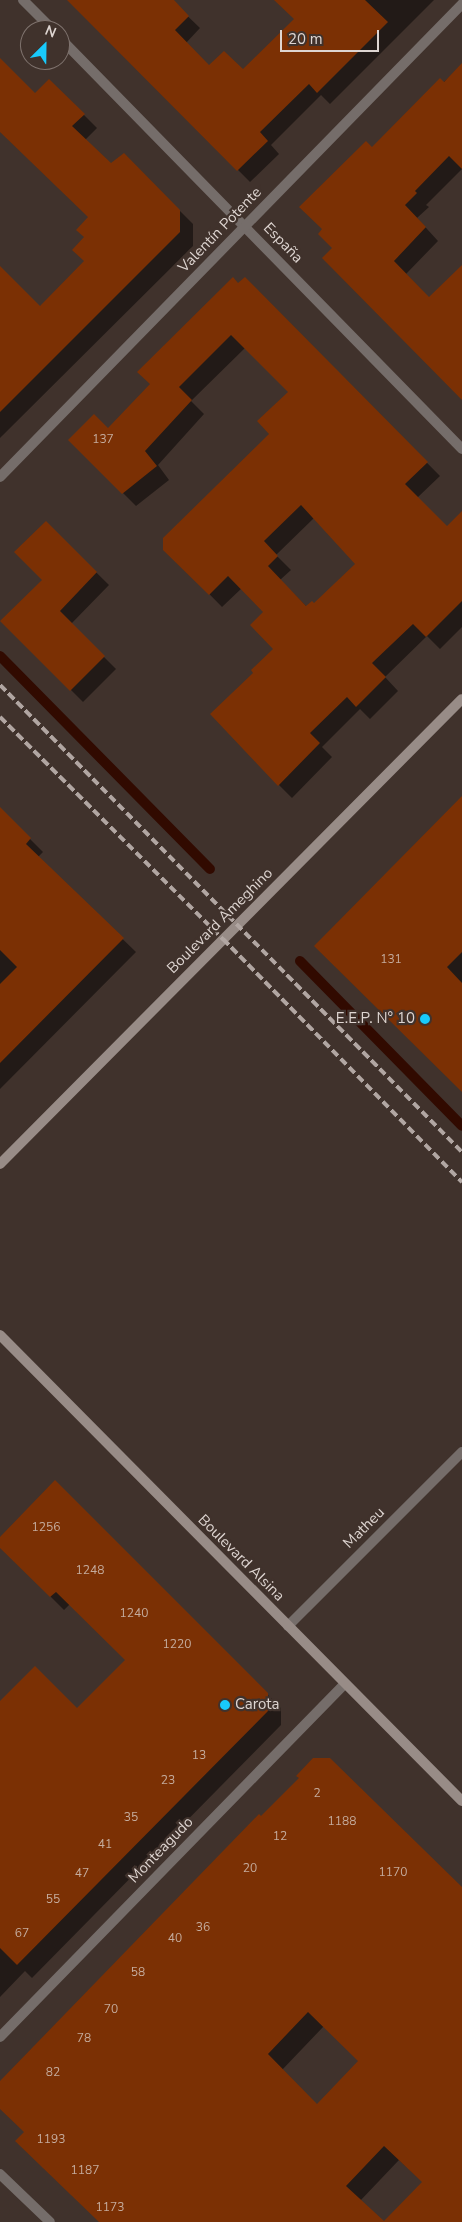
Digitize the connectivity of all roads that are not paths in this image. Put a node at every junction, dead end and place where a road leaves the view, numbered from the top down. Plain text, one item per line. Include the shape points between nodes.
1 (23, 0) edge
2 (462, 4) edge
3 (42, 20) edge
4 (70, 48) edge
5 (246, 226) junction
6 (462, 449) edge
7 (0, 477) edge
8 (462, 699) edge
9 (0, 1164) edge
10 (0, 1335) edge
11 (462, 1452) edge
12 (288, 1626) junction
13 (344, 1684) junction
14 (462, 1801) edge
15 (0, 2037) edge
16 (0, 2174) edge
17 (50, 2222) edge

1 - 3 street
2 - 5 street, Valentín Potente
4 - 5 street, España
5 - 6 street, España
5 - 7 street, Valentín Potente
8 - 9 main road, Boulevard Ameghino
10 - 12 main road, Boulevard Alsina
11 - 12 street, Matheu
12 - 13 main road, Boulevard Alsina
13 - 14 main road, Boulevard Alsina
13 - 15 street, Monteagudo
16 - 17 street

